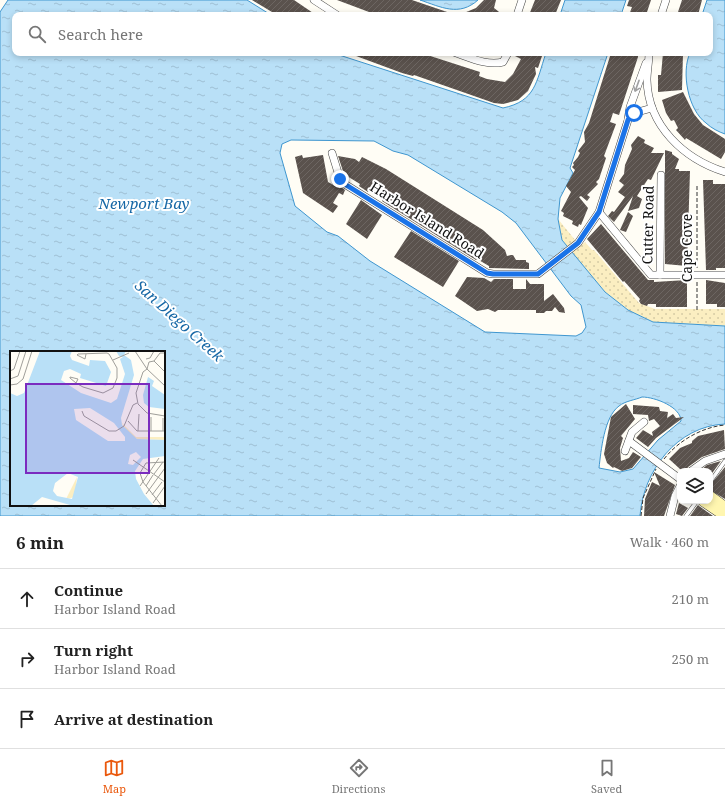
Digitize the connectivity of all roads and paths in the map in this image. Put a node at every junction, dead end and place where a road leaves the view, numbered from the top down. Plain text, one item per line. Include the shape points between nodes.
1 (314, 0) edge
2 (522, 0) edge
3 (666, 0) edge
4 (332, 12) edge
5 (518, 12) edge
6 (662, 12) edge
7 (465, 56) edge
8 (506, 56) edge
9 (648, 56) edge
10 (649, 56) edge
11 (652, 108) junction
12 (628, 120) junction
13 (332, 153) dead end
14 (725, 172) edge
15 (661, 175) dead end
16 (697, 186) dead end
17 (599, 212) junction
18 (660, 275) junction
19 (697, 275) junction
20 (725, 275) edge
21 (697, 310) dead end
22 (644, 422) dead end
23 (725, 425) edge
24 (629, 441) junction
25 (626, 450) dead end
26 (725, 454) edge
27 (725, 461) edge
28 (659, 464) junction
29 (695, 468) edge
30 (677, 477) edge
31 (713, 478) edge
32 (677, 492) edge
33 (713, 498) edge
34 (695, 504) edge
35 (708, 504) edge
36 (725, 507) edge
37 (725, 515) edge
38 (641, 516) edge
39 (670, 516) edge
40 (686, 516) edge

1 - 4 street
2 - 5 street
3 - 6 street
7 - 8 street via 495,64 502,62
9 -> 12 street, Harbor Island Road
10 - 11 street via 647,81
11 - 12 street via 634,113
11 - 14 street via 670,137 688,155
12 - 17 street, Harbor Island Road
13 - 17 street, Harbor Island Road via 343,183 487,273 532,275 544,271 578,243
15 - 18 street, Cutter Road
16 - 19 path, Cape Cove
17 - 18 street via 651,275
18 - 19 street
19 - 20 street
19 - 21 path, Cape Cove
22 - 24 street via 632,432
23 - 28 path via 688,438
24 - 25 street
24 - 28 street
26 - 29 street via 705,461
27 - 31 lane
28 - 30 street
28 - 38 path via 643,498
32 - 39 street
33 - 36 street
34 - 40 lane
35 - 37 street

